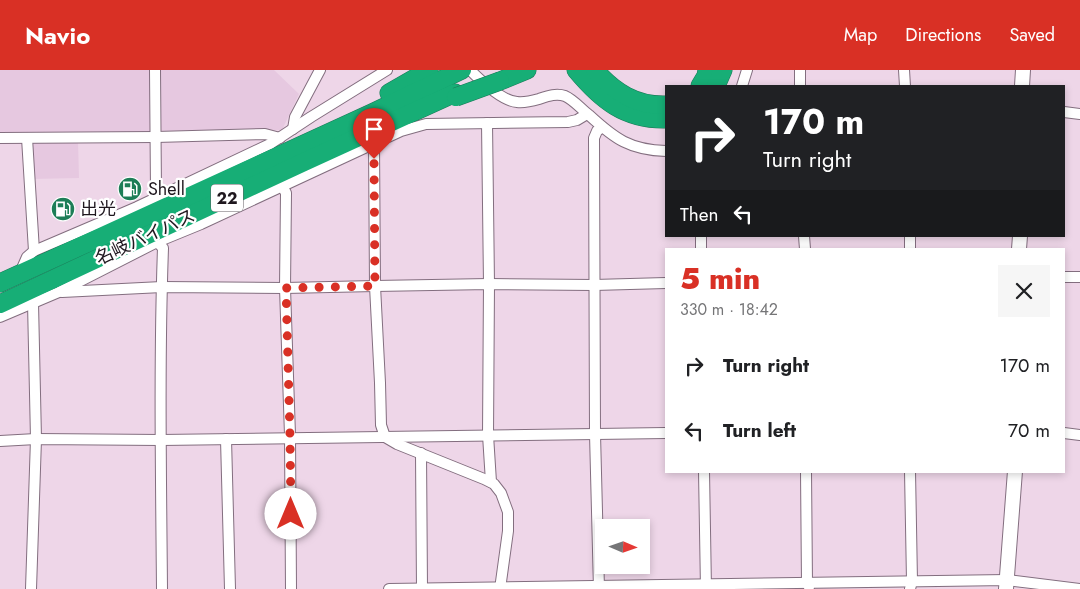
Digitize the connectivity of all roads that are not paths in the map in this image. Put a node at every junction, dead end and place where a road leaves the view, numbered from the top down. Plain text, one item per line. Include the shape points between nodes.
1 (155, 70) edge
2 (320, 70) edge
3 (387, 70) edge
4 (429, 70) edge
5 (470, 70) edge
6 (527, 70) edge
7 (576, 70) edge
8 (594, 70) edge
9 (708, 70) edge
10 (723, 70) edge
11 (747, 70) edge
12 (800, 70) edge
13 (904, 70) edge
14 (1023, 70) edge
15 (454, 74) edge
16 (502, 75) edge
17 (701, 85) edge
18 (716, 85) edge
19 (742, 85) edge
20 (800, 85) edge
21 (905, 85) edge
22 (1022, 85) edge
23 (615, 99) junction
24 (665, 104) edge
25 (1065, 112) edge
26 (587, 114) junction
27 (1080, 114) edge
28 (665, 119) edge
29 (487, 123) junction
30 (602, 127) junction
31 (293, 129) junction
32 (156, 137) junction
33 (0, 138) edge
34 (27, 138) junction
35 (280, 138) junction
36 (374, 143) junction
37 (298, 146) junction
38 (665, 151) edge
39 (282, 186) junction
40 (159, 197) junction
41 (157, 242) junction
42 (34, 251) junction
43 (20, 274) junction
44 (1065, 277) edge
45 (1080, 277) edge
46 (0, 283) edge
47 (665, 283) edge
48 (490, 284) junction
49 (594, 285) junction
50 (375, 286) junction
51 (162, 287) junction
52 (286, 288) junction
53 (59, 292) junction
54 (34, 303) junction
55 (0, 304) edge
56 (0, 316) edge
57 (665, 433) edge
58 (1065, 433) edge
59 (595, 434) junction
60 (488, 435) junction
61 (1080, 435) edge
62 (385, 437) junction
63 (290, 438) junction
64 (36, 439) junction
65 (161, 440) junction
66 (226, 440) junction
67 (0, 441) edge
68 (421, 454) junction
69 (704, 473) edge
70 (806, 473) edge
71 (910, 473) edge
72 (1015, 473) edge
73 (491, 482) junction
74 (1007, 584) edge
75 (911, 585) edge
76 (808, 586) edge
77 (706, 587) edge
78 (500, 588) edge
79 (599, 588) edge
80 (32, 589) edge
81 (162, 589) edge
82 (230, 589) edge
83 (291, 589) edge
84 (389, 589) edge
85 (422, 589) edge
86 (1080, 589) edge

1 - 32 street
2 - 31 street via 295,117
3 - 31 street
4 - 37 highway
5 - 26 street via 512,101 528,102 560,95
6 - 16 highway, 名岐バイパス
7 - 23 highway via 587,84
8 - 23 highway
9 - 17 highway
10 - 18 highway
11 - 19 street
12 - 20 street
13 - 21 street
14 - 22 main road
15 - 37 highway, 名岐バイパス / 22
16 - 55 highway, 名岐バイパス / 22, bridge via 304,162
23 - 24 highway via 630,98 643,103
23 - 28 highway via 624,111 639,117
25 - 27 street
26 - 29 street via 568,122
26 - 30 street
29 - 36 street via 426,124
29 - 48 street
30 - 38 street via 628,144
30 - 49 street via 594,138
31 - 35 street
32 - 34 street
32 - 35 street via 265,134
32 - 40 street via 156,191
33 - 34 street
34 - 42 street
35 - 40 street
36 - 39 street
36 - 50 street
37 - 43 highway, 名岐バイパス / 22
39 - 41 street
39 - 52 street via 286,193
40 - 42 street
41 - 51 street via 163,248
41 - 53 street
42 - 43 street via 27,257
43 - 46 highway, 名岐バイパス / 22
44 - 45 street
47 - 49 street
48 - 49 street
48 - 50 street
48 - 60 street
49 - 59 street
50 - 52 street
50 - 62 street via 381,425
51 - 52 street
51 - 53 street
51 - 65 street
52 - 63 street
53 - 54 street
54 - 56 street
54 - 64 street
57 - 59 street
58 - 61 street
59 - 60 street
59 - 79 street
60 - 62 street
60 - 73 street
62 - 63 street
62 - 68 street
63 - 66 street
63 - 83 street
64 - 65 street
64 - 67 street
64 - 80 street
65 - 66 street
65 - 81 street
66 - 82 street
68 - 73 street
68 - 85 street
69 - 77 street
70 - 76 street
71 - 75 street
72 - 74 main road
73 - 78 street via 501,493 508,512
74 - 75 street
74 - 86 street
75 - 76 street
76 - 77 street
77 - 79 street
78 - 79 street
78 - 85 street
84 - 85 street

